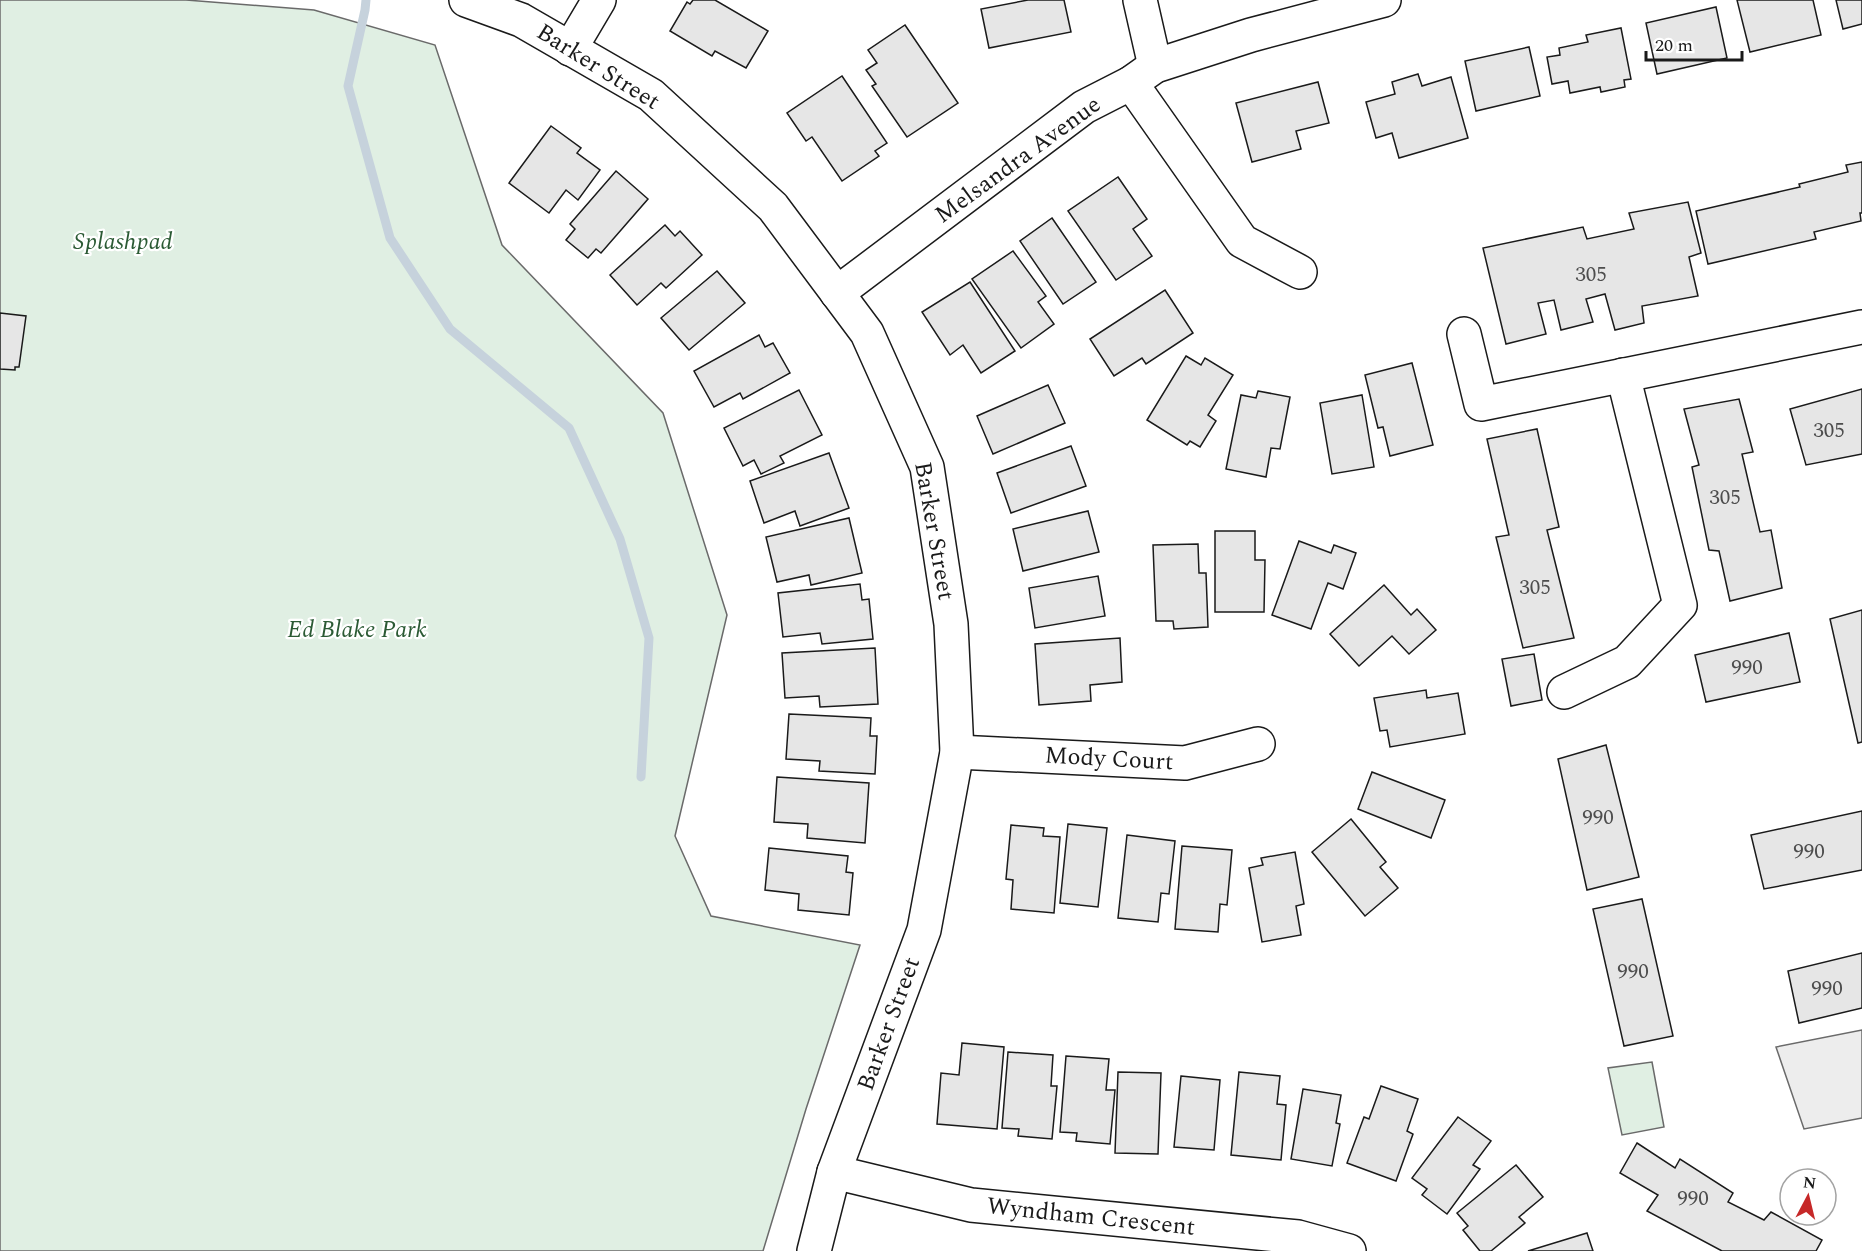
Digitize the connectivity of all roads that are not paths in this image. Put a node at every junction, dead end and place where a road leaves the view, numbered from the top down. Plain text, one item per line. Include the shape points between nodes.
1 (466, 0) edge
2 (599, 0) edge
3 (1140, 0) edge
4 (1384, 0) edge
5 (570, 49) junction
6 (1143, 75) junction
7 (1300, 272) dead end
8 (837, 293) junction
9 (1862, 327) edge
10 (1464, 334) dead end
11 (1623, 375) junction
12 (1564, 692) dead end
13 (1258, 744) dead end
14 (957, 752) junction
15 (834, 1172) junction
16 (813, 1251) edge
17 (1349, 1251) edge

1 - 5 street, Barker Street via 521,20
2 - 5 street
3 - 6 street
4 - 6 street, Melsandra Avenue via 1251,34
5 - 8 street, Barker Street via 651,95 773,207
6 - 7 street via 1242,241
6 - 8 street, Melsandra Avenue via 1084,107
8 - 14 street, Barker Street via 867,333 927,467 951,624
9 - 11 street
10 - 11 street via 1480,404
11 - 12 street via 1680,605 1627,662
13 - 14 street, Mody Court via 1185,763
14 - 15 street, Barker Street via 924,930
15 - 16 street, Barker Street
15 - 17 street, Wyndham Crescent via 971,1205 1298,1237

